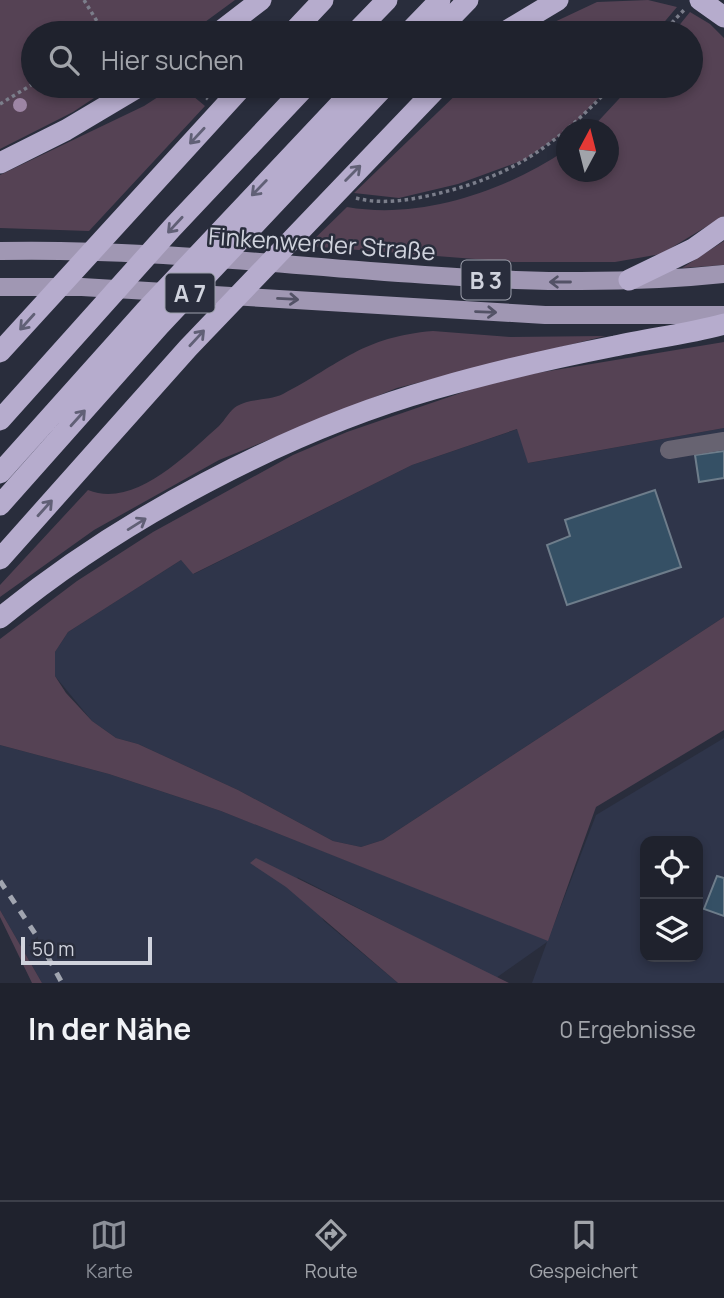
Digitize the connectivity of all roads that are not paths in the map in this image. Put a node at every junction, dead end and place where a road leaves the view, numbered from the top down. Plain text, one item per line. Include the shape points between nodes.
1 (261, 0) edge
2 (323, 0) edge
3 (387, 0) edge
4 (440, 0) edge
5 (468, 0) edge
6 (558, 0) edge
7 (694, 3) edge
8 (724, 17) edge
9 (234, 21) edge
10 (303, 21) edge
11 (367, 21) edge
12 (420, 21) edge
13 (448, 21) edge
14 (522, 21) edge
15 (121, 98) edge
16 (232, 98) edge
17 (295, 98) edge
18 (346, 98) edge
19 (374, 98) edge
20 (428, 98) edge
21 (0, 163) edge
22 (724, 227) edge
23 (0, 251) edge
24 (724, 274) edge
25 (629, 280) junction
26 (0, 287) edge
27 (724, 303) edge
28 (695, 314) junction
29 (724, 315) edge
30 (724, 324) edge
31 (0, 352) edge
32 (0, 420) edge
33 (724, 441) edge
34 (669, 450) dead end
35 (0, 473) edge
36 (0, 505) edge
37 (0, 559) edge
38 (0, 618) edge

1 - 9 highway
2 - 10 highway
3 - 11 highway
4 - 12 highway
5 - 13 highway
6 - 14 highway
7 - 8 highway
15 - 21 highway
16 -> 31 highway, bridge
17 -> 32 highway, A 7, bridge
18 -> 35 highway, A 7, bridge via 153,301
36 -> 19 highway, A 7, bridge via 160,325
37 -> 20 highway, bridge via 310,216
22 - 25 highway via 693,249
25 -> 23 main road, Finkenwerder Straße / B 3 via 500,281 103,252
24 - 25 main road, Finkenwerder Straße / B 3
26 -> 28 main road, B 3 via 82,287 545,315
27 - 28 main road
28 - 29 main road, B 3
38 -> 30 highway via 172,502 328,427 433,389
33 - 34 street

